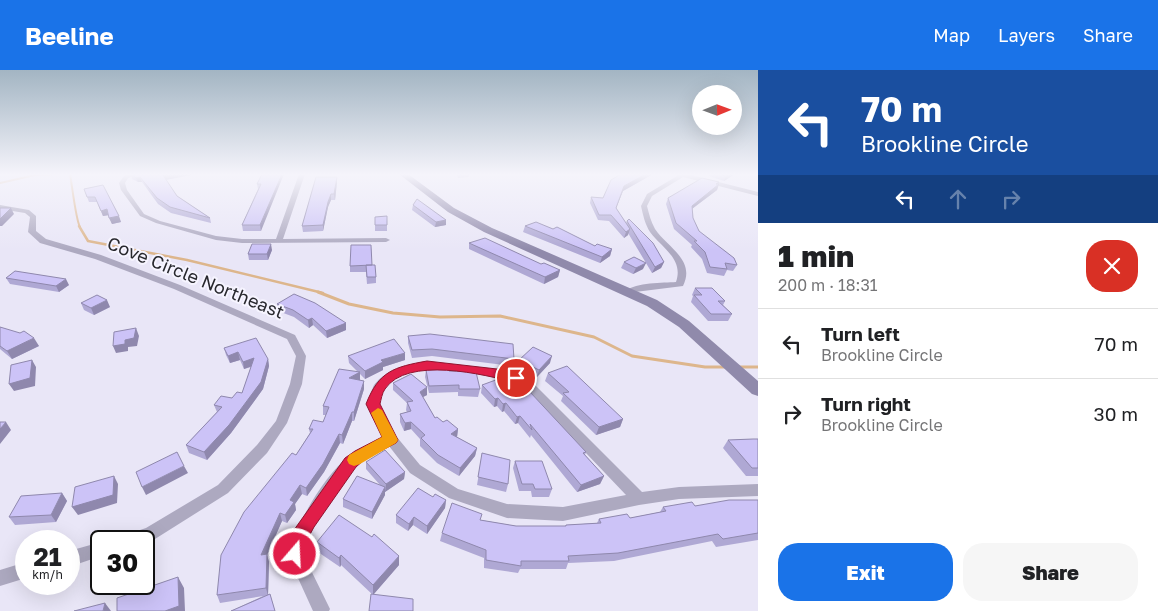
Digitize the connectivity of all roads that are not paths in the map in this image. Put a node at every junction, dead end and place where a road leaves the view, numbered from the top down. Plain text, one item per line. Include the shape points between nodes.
1 (131, 199) edge
2 (293, 199) edge
3 (437, 199) edge
4 (647, 199) edge
5 (0, 207) edge
6 (386, 240) dead end
7 (279, 241) junction
8 (630, 291) junction
9 (758, 390) edge
10 (391, 440) junction
11 (758, 490) edge
12 (639, 499) junction
13 (155, 531) edge
14 (15, 573) edge
15 (0, 578) edge
16 (321, 609) dead end

1 - 7 street via 142,215 158,222 216,238
2 - 7 street
3 - 8 street via 488,230
4 - 8 street via 644,206 654,231 680,260 684,276 680,284
5 - 13 street, Cove Circle Northeast via 28,211 34,216 32,232 43,241 177,287 291,338 301,356 296,384 281,423 262,449 223,489
6 - 7 street
8 - 9 street via 684,324
10 - 12 street via 416,469 454,494 507,511 563,514
10 - 12 street via 373,404 379,387 408,368 427,365 516,378 529,386
10 - 16 street via 351,462 300,536 295,554
11 - 12 street via 679,493
14 - 15 street

